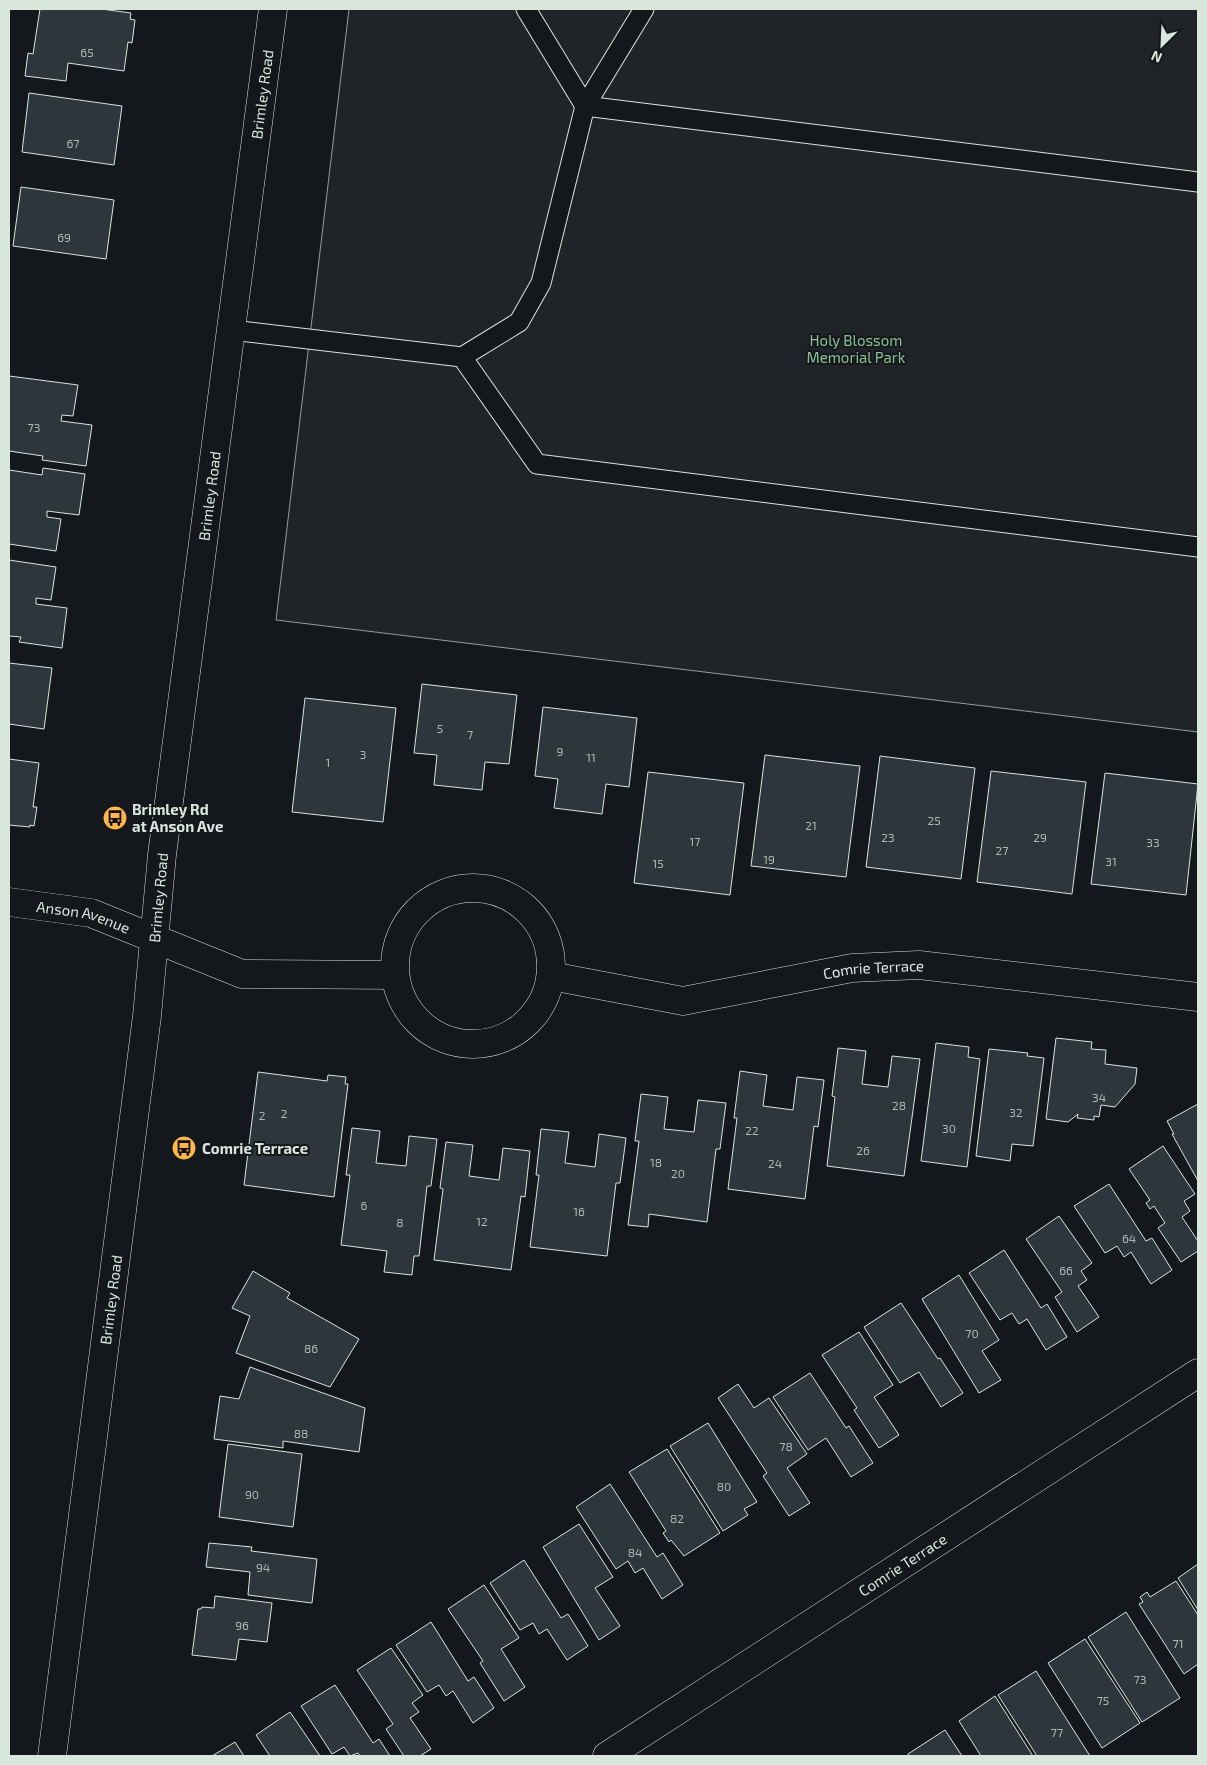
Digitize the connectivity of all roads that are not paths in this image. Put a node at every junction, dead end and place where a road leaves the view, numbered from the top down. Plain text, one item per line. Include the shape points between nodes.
1 (273, 9) edge
2 (526, 9) edge
3 (644, 9) edge
4 (585, 106) junction
5 (1198, 182) edge
6 (232, 330) junction
7 (462, 357) junction
8 (1198, 547) edge
9 (9, 902) edge
10 (154, 941) junction
11 (395, 975) junction
12 (551, 976) junction
13 (1198, 997) edge
14 (1198, 1374) edge
15 (52, 1756) edge
16 (608, 1756) edge

1 - 6 street, Brimley Road
2 - 4 lane
3 - 4 lane
4 - 5 lane
4 - 7 lane via 541,284 519,322
6 - 7 lane
6 - 10 street, Brimley Road via 162,855
7 - 8 lane via 537,464
9 - 10 street, Anson Avenue via 91,913
10 - 11 street via 242,974
10 - 15 street, Brimley Road
11 - 12 street via 403,1002 421,1024 445,1039 473,1044 500,1039 525,1025 542,1003
11 - 12 street via 397,946 410,919 431,899 459,889 488,889 515,900 537,920 549,946
12 - 13 street, Comrie Terrace via 683,1001 852,968 919,965
14 - 16 street, Comrie Terrace

